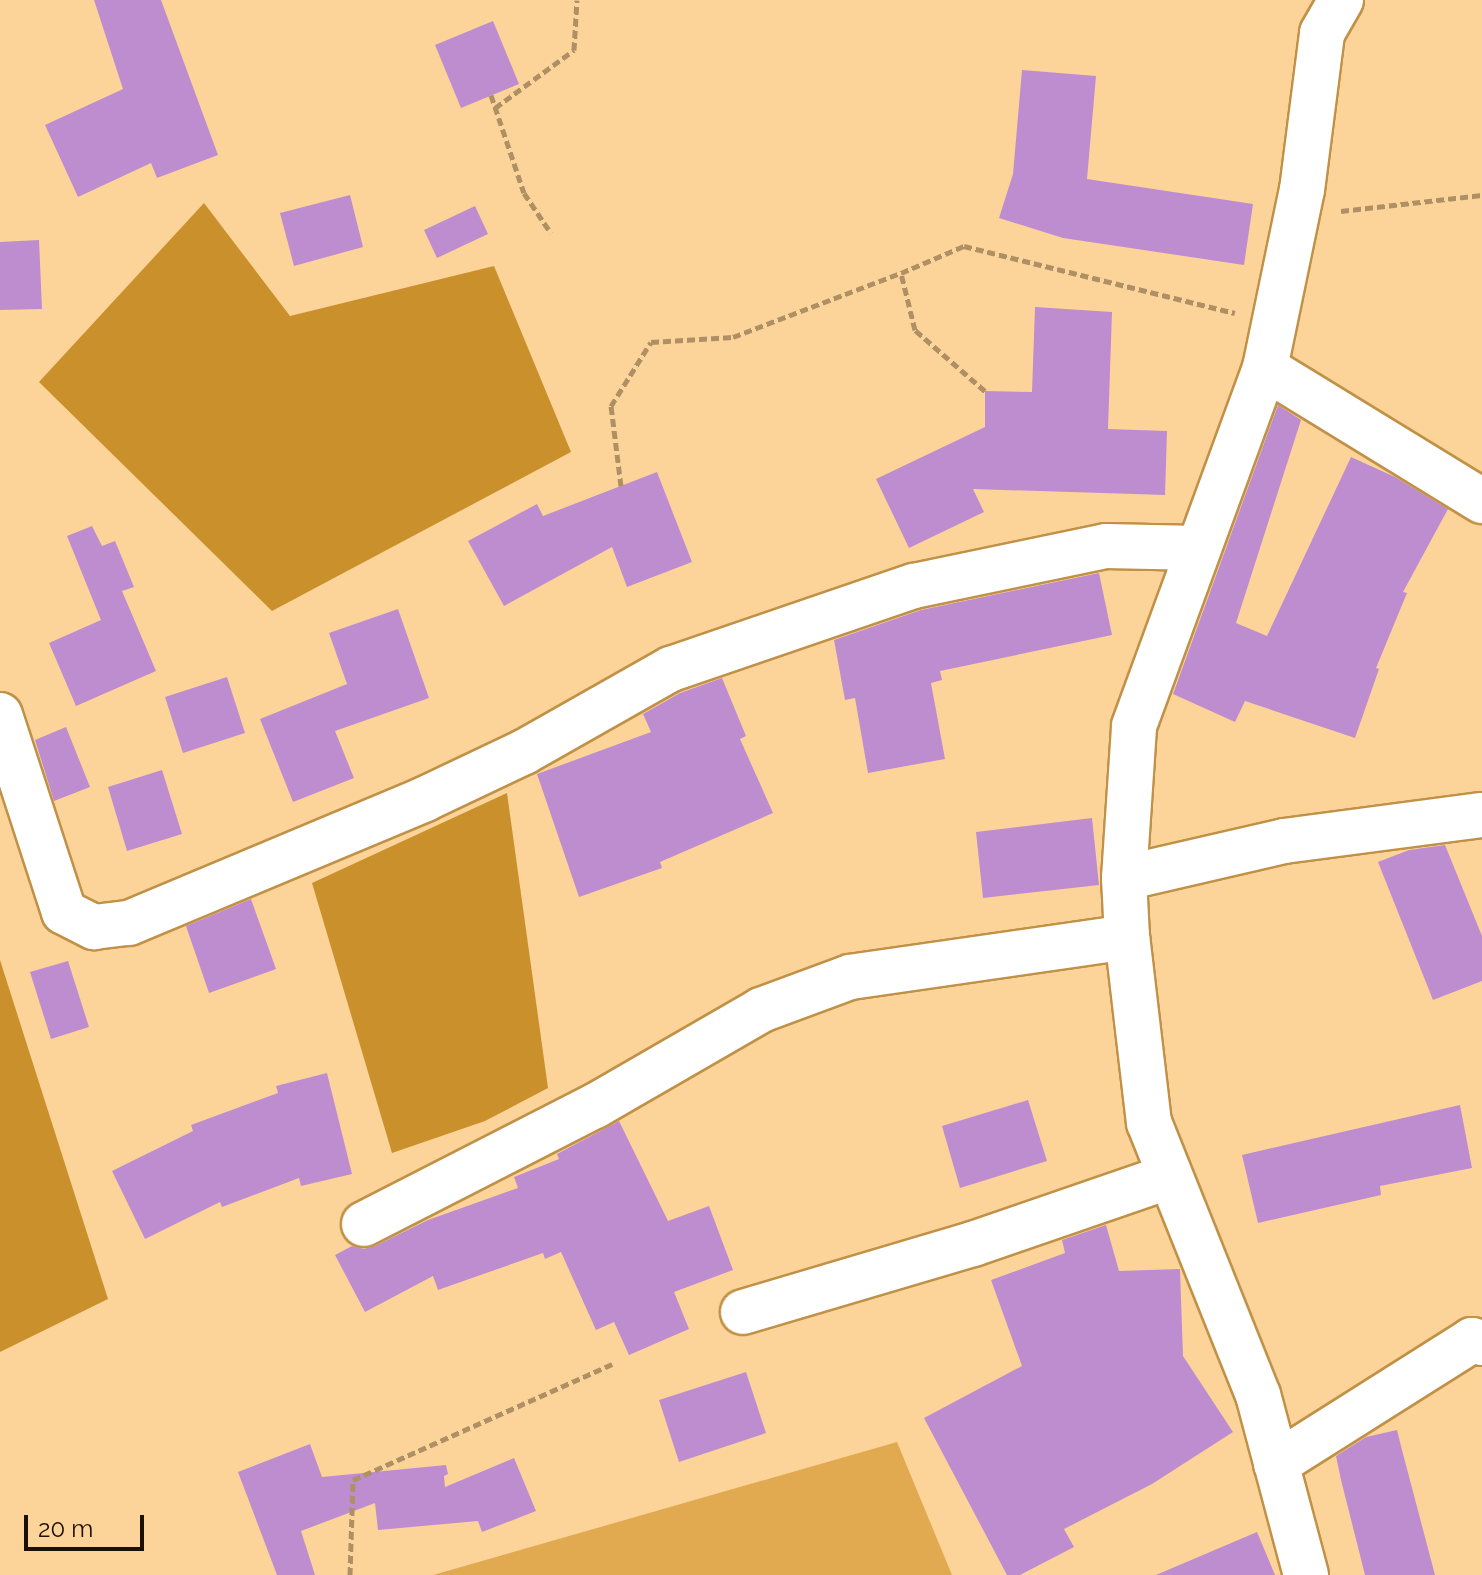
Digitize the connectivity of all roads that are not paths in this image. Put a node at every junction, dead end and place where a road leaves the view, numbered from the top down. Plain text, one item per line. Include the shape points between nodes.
1 (1341, 0) edge
2 (1265, 368) junction
3 (1482, 501) edge
4 (1199, 548) junction
5 (0, 715) edge
6 (1482, 815) edge
7 (1124, 878) junction
8 (1127, 937) junction
9 (1170, 1176) junction
10 (364, 1224) dead end
11 (743, 1312) dead end
12 (1482, 1343) edge
13 (1276, 1464) junction
14 (1306, 1575) edge

1 - 2 street via 1322,33 1297,217
2 - 3 street
2 - 4 street
4 - 5 street via 1106,546 914,586 671,669 524,752 425,799 129,923 94,927 64,912
4 - 7 street via 1134,726
6 - 7 street via 1284,841
7 - 8 street
8 - 9 street via 1149,1123
8 - 10 street via 850,977 761,1010 595,1106
9 - 11 street via 973,1244
9 - 13 street via 1258,1395
12 - 13 street via 1472,1340
13 - 14 street

